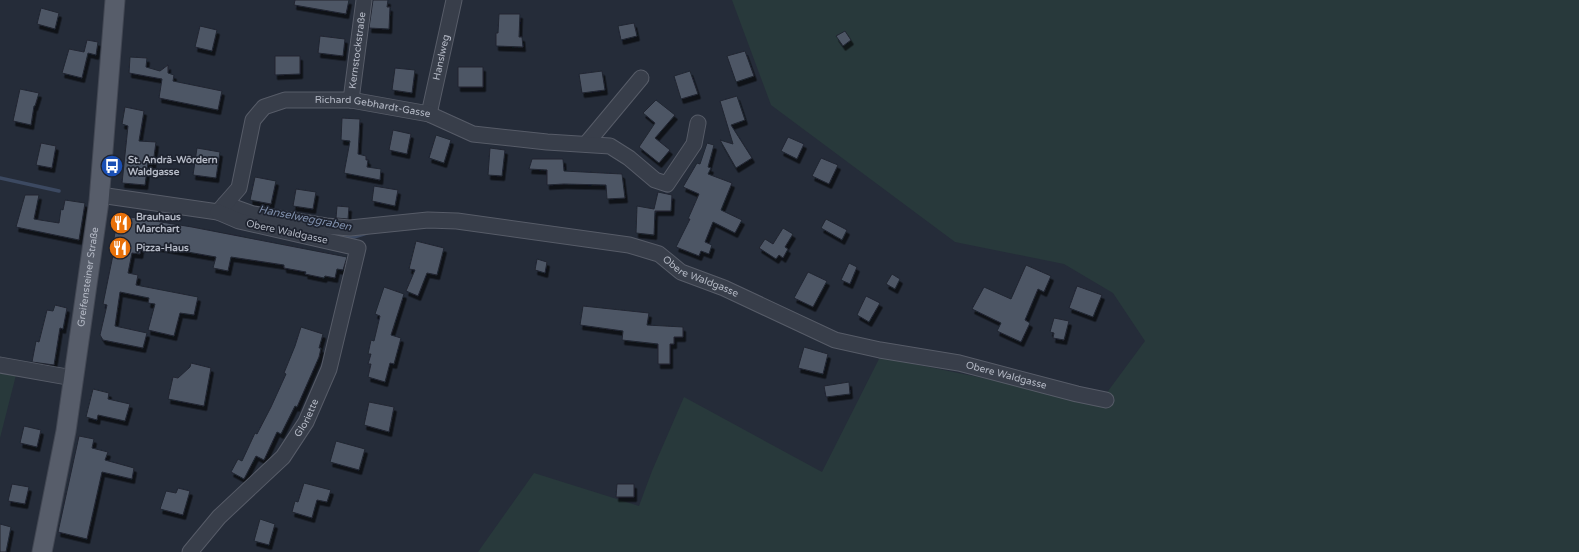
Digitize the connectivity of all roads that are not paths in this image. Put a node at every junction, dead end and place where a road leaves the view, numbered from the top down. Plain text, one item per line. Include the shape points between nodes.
1 (115, 0) edge
2 (364, 0) edge
3 (454, 0) edge
4 (641, 78) dead end
5 (352, 100) junction
6 (429, 114) junction
7 (698, 123) dead end
8 (586, 144) junction
9 (100, 195) junction
10 (221, 208) junction
11 (358, 248) joint
12 (0, 365) edge
13 (74, 378) junction
14 (1106, 400) dead end
15 (42, 552) edge
16 (190, 552) edge

1 - 9 main road, Greifensteiner Straße
2 - 5 street, Kernstockstraße
3 - 6 street, Hanslweg
4 - 8 street
5 - 6 street, Richard Gebhardt-Gasse
5 - 10 street, Richard Gebhardt-Gasse via 285,100 264,107 253,120 239,188
6 - 8 street, Richard Gebhardt-Gasse via 473,134
7 - 8 street, Richard Gebhardt-Gasse via 694,144 667,184 655,180 610,146
9 - 10 street, Obere Waldgasse
9 - 13 main road, Greifensteiner Straße
10 - 11 street, Obere Waldgasse via 239,221
10 - 14 street, Obere Waldgasse via 350,228 428,220 457,220 629,246 659,254 681,272 724,288 835,340 959,362
11 - 16 street, Gloriette via 329,369 306,422 283,457 219,517
12 - 13 street
13 - 15 main road, Greifensteiner Straße

